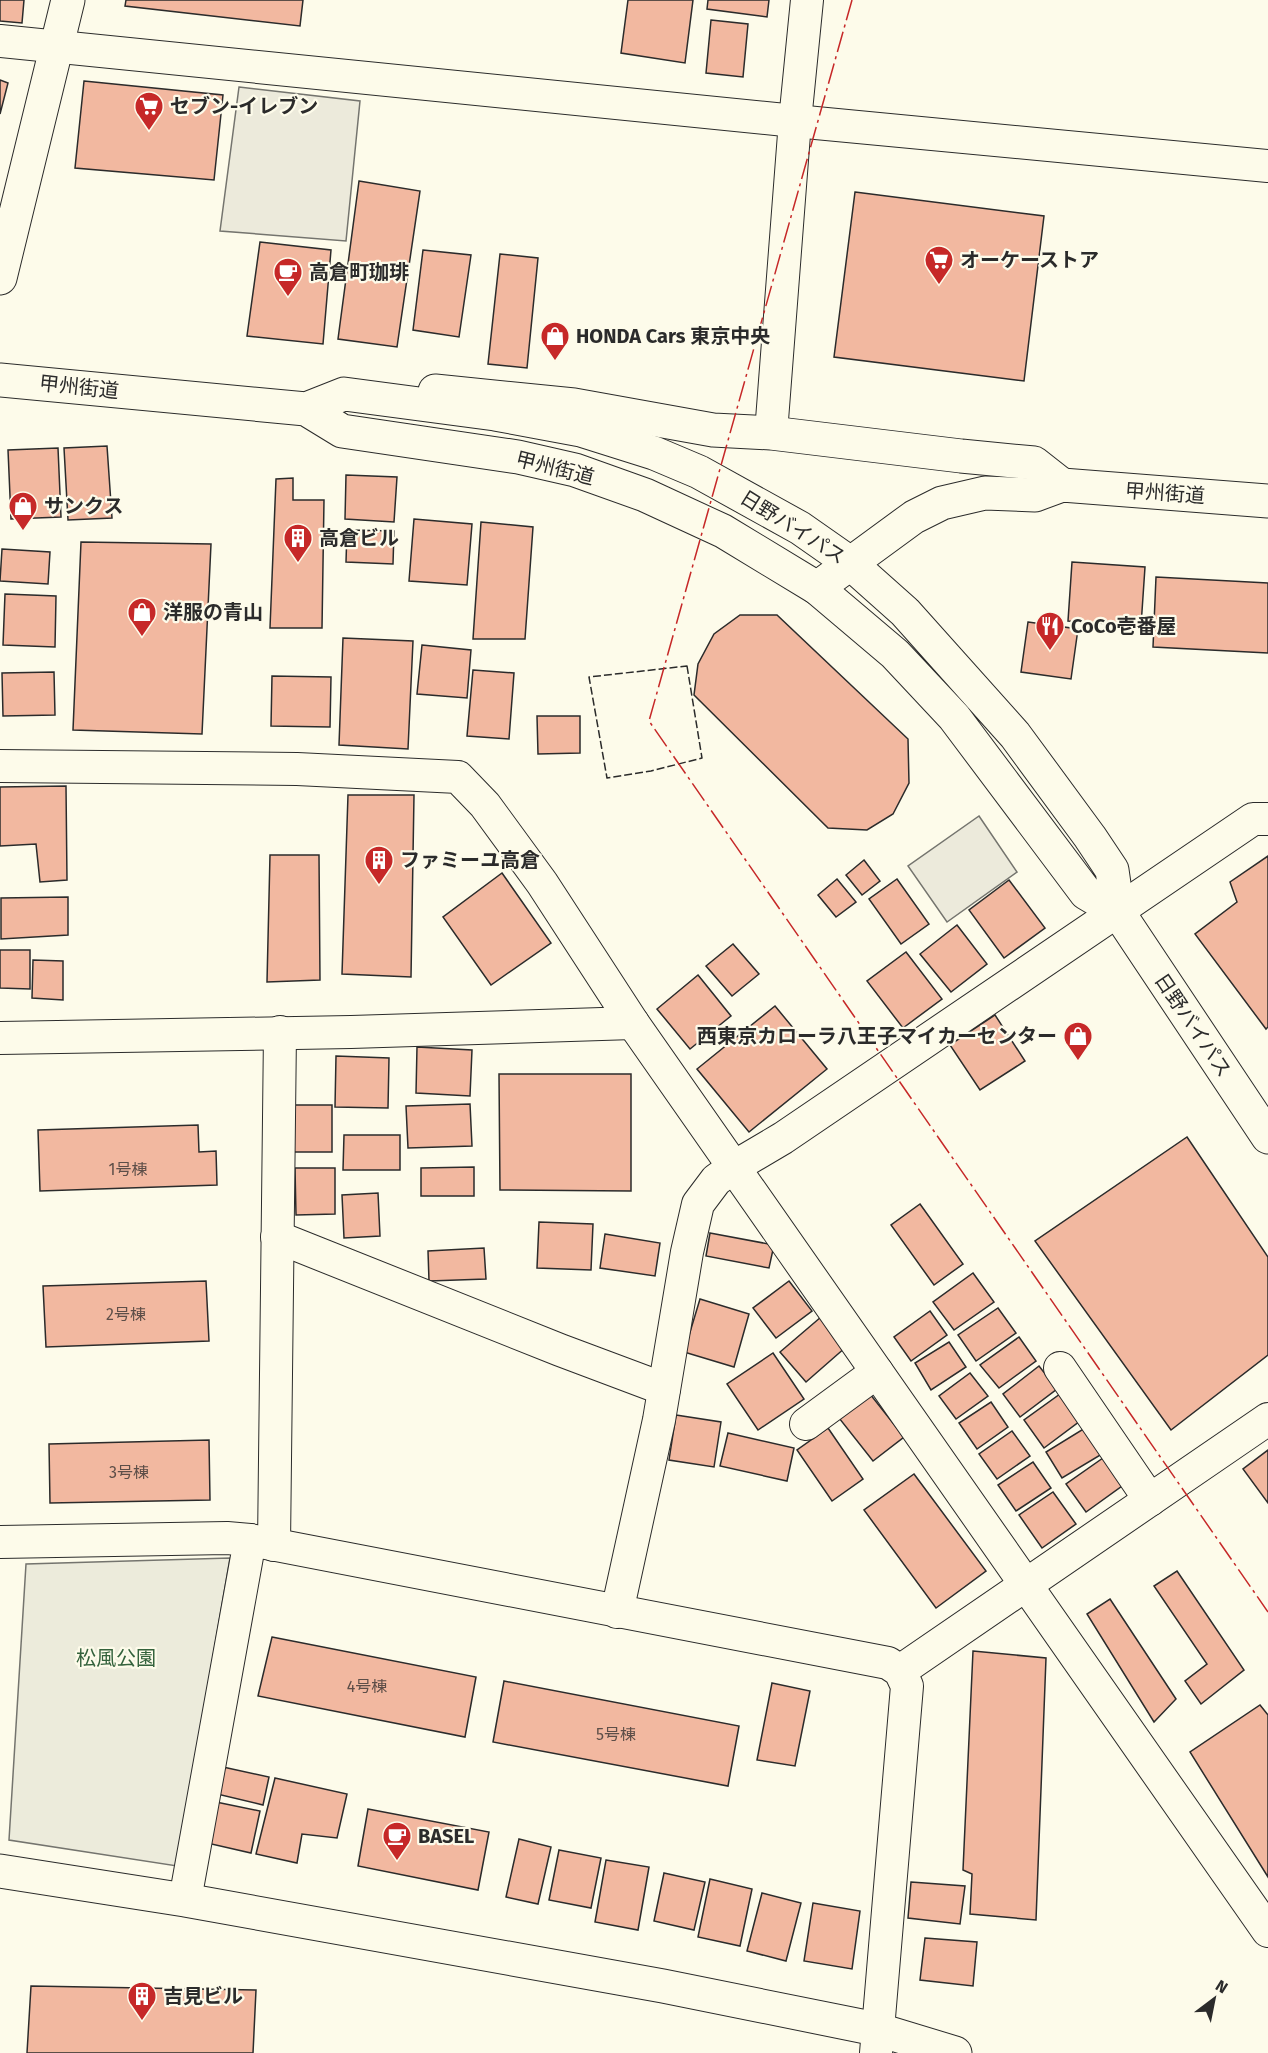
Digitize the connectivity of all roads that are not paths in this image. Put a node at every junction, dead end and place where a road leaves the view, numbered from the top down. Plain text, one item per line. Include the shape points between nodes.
1 (68, 0) edge
2 (807, 0) edge
3 (0, 41) edge
4 (56, 47) junction
5 (795, 121) junction
6 (1268, 166) edge
7 (0, 278) edge
8 (0, 380) edge
9 (391, 400) junction
10 (306, 409) junction
11 (771, 433) junction
12 (1062, 485) junction
13 (1268, 501) edge
14 (850, 563) junction
15 (817, 588) junction
16 (0, 766) edge
17 (1268, 819) edge
18 (1118, 912) junction
19 (633, 1023) junction
20 (280, 1032) junction
21 (0, 1038) edge
22 (1268, 1137) edge
23 (734, 1167) junction
24 (277, 1237) junction
25 (1060, 1368) dead end
26 (877, 1372) junction
27 (664, 1389) junction
28 (1268, 1419) edge
29 (806, 1424) dead end
30 (1150, 1500) junction
31 (0, 1542) edge
32 (262, 1542) junction
33 (1026, 1585) junction
34 (617, 1612) junction
35 (900, 1671) junction
36 (0, 1871) edge
37 (185, 1900) junction
38 (1268, 1931) edge
39 (876, 2041) edge
40 (955, 2053) edge

1 - 4 main road
2 - 5 street
3 - 4 street
4 - 5 street
4 - 7 main road
5 - 6 street
5 - 11 street
8 - 10 main road, 甲州街道
9 - 10 main road, 日野バイパス via 344,394
9 - 11 main road via 420,389 574,405 713,430
9 - 14 main road, 日野バイパス via 581,430 654,453 746,496
10 - 15 main road, 甲州街道 via 342,431 518,457 575,470 645,495 723,531
11 - 12 main road via 1034,463
12 - 13 main road, 甲州街道
12 - 14 main road, 甲州街道 via 1035,495 985,493 942,503 914,517
14 - 15 main road, 甲州街道
14 - 18 main road, 日野バイパス via 912,619 1015,735 1112,870
15 - 18 main road, 日野バイパス via 895,654 954,717 1086,893
16 - 19 street via 297,769 458,777 485,805 542,883
17 - 18 street via 1253,819
18 - 22 main road, 日野バイパス
18 - 23 street
19 - 20 street
19 - 23 street
20 - 21 street
20 - 24 street
23 - 26 street
23 - 27 street via 716,1180 698,1204
24 - 27 street
24 - 32 street
25 - 30 street
26 - 29 street
26 - 33 street
27 - 34 street
28 - 30 street
30 - 33 street
31 - 32 street via 227,1538
32 - 34 street
32 - 37 street
33 - 35 street
33 - 38 street
34 - 35 street via 888,1663
35 - 39 street via 907,1686
36 - 37 main road
37 - 39 main road via 663,1986
39 - 40 main road

